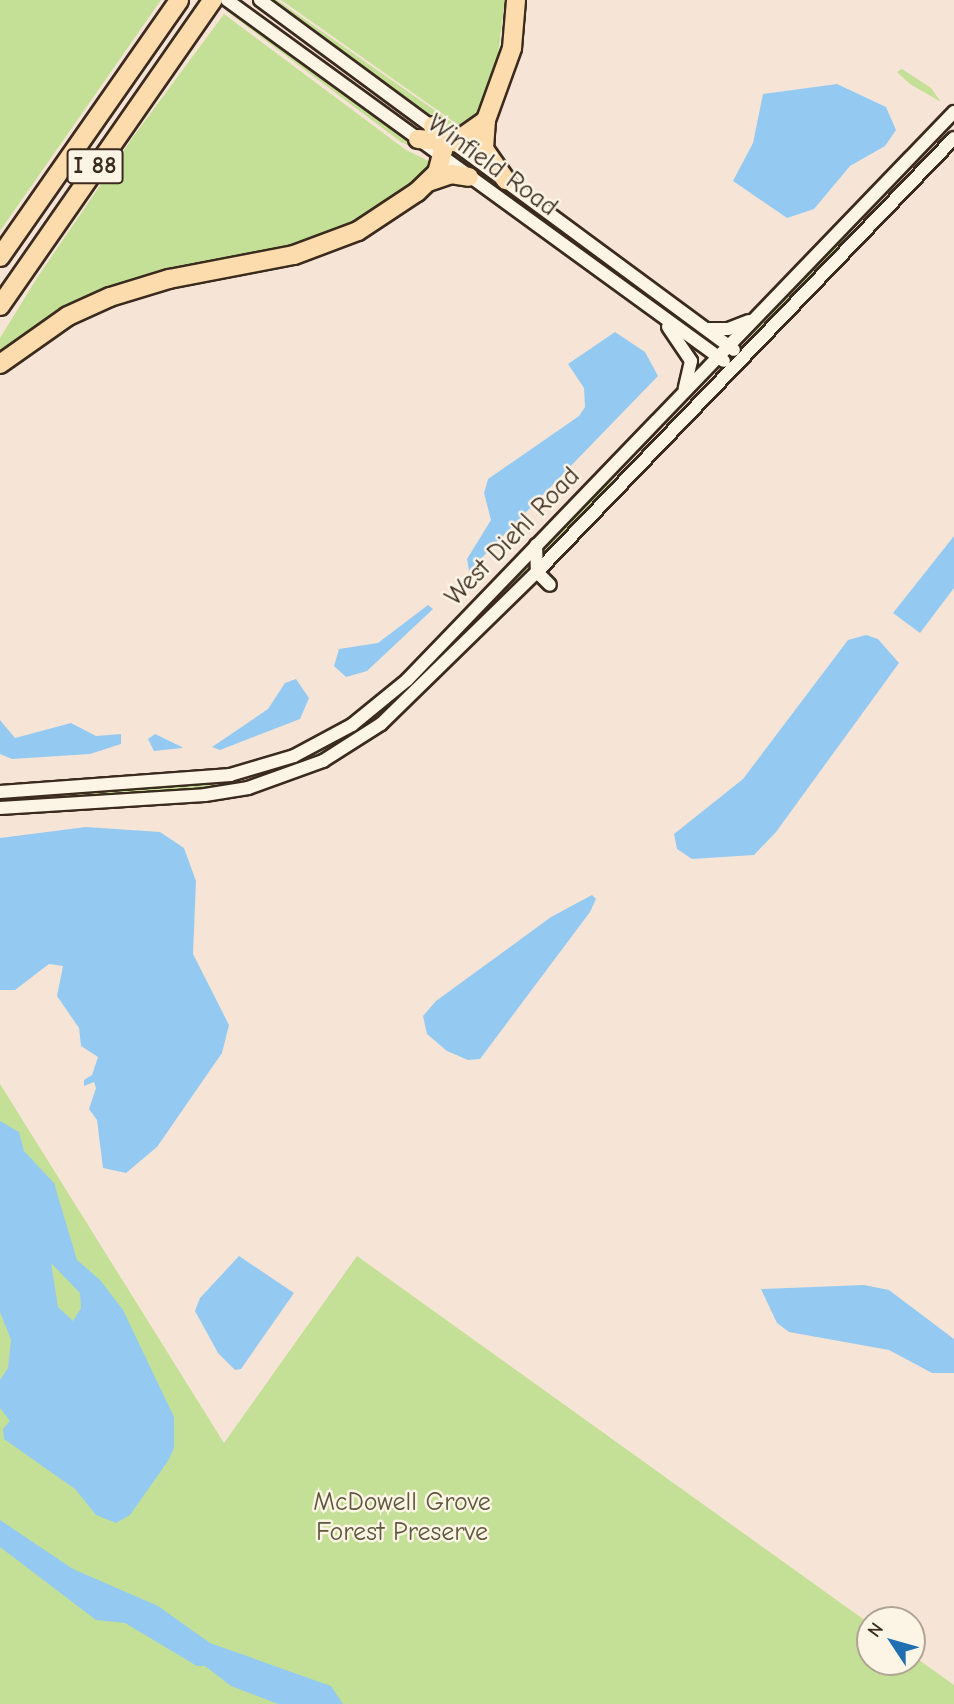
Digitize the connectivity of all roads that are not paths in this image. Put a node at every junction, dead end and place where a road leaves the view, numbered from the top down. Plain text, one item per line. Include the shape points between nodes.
1 (213, 0) edge
2 (226, 0) edge
3 (260, 0) edge
4 (516, 0) edge
5 (175, 6) edge
6 (954, 112) edge
7 (486, 120) junction
8 (954, 138) edge
9 (418, 139) joint
10 (443, 142) junction
11 (469, 177) junction
12 (506, 180) junction
13 (431, 181) junction
14 (0, 257) edge
15 (0, 306) edge
16 (654, 312) junction
17 (757, 317) junction
18 (709, 329) junction
19 (729, 346) junction
20 (742, 356) junction
21 (719, 357) junction
22 (0, 364) edge
23 (733, 367) junction
24 (682, 395) junction
25 (536, 545) junction
26 (537, 572) junction
27 (551, 585) dead end
28 (0, 792) edge
29 (0, 808) edge

1 - 15 highway, I 88
2 - 9 street, Winfield Road
3 - 10 street, Winfield Road
4 - 7 highway via 512,48
5 - 14 highway, I 88
6 - 17 street, West Diehl Road
7 - 10 highway
7 - 12 highway via 484,149
8 - 20 street, West Diehl Road
9 - 10 highway
10 - 11 street, Winfield Road
10 - 12 street, Winfield Road
10 - 13 highway
11 - 13 highway via 451,174
11 - 16 street, Winfield Road
12 - 18 street, Winfield Road
13 - 22 highway via 382,217 337,241 271,261 169,279 88,306
16 - 21 street, Winfield Road
16 - 24 street via 682,342 691,361
17 - 18 street via 728,329
17 - 19 street, West Diehl Road
18 - 19 street, Winfield Road
19 - 20 street, Winfield Road
19 - 21 street, West Diehl Road
20 - 23 street, West Diehl Road
21 - 23 street, Winfield Road
21 - 24 street, West Diehl Road
23 - 26 street, West Diehl Road
24 - 25 street, West Diehl Road
25 - 26 street
25 - 28 street, West Diehl Road via 389,697 306,751 208,779
26 - 27 street
26 - 29 street, West Diehl Road via 381,724 306,768 213,794

